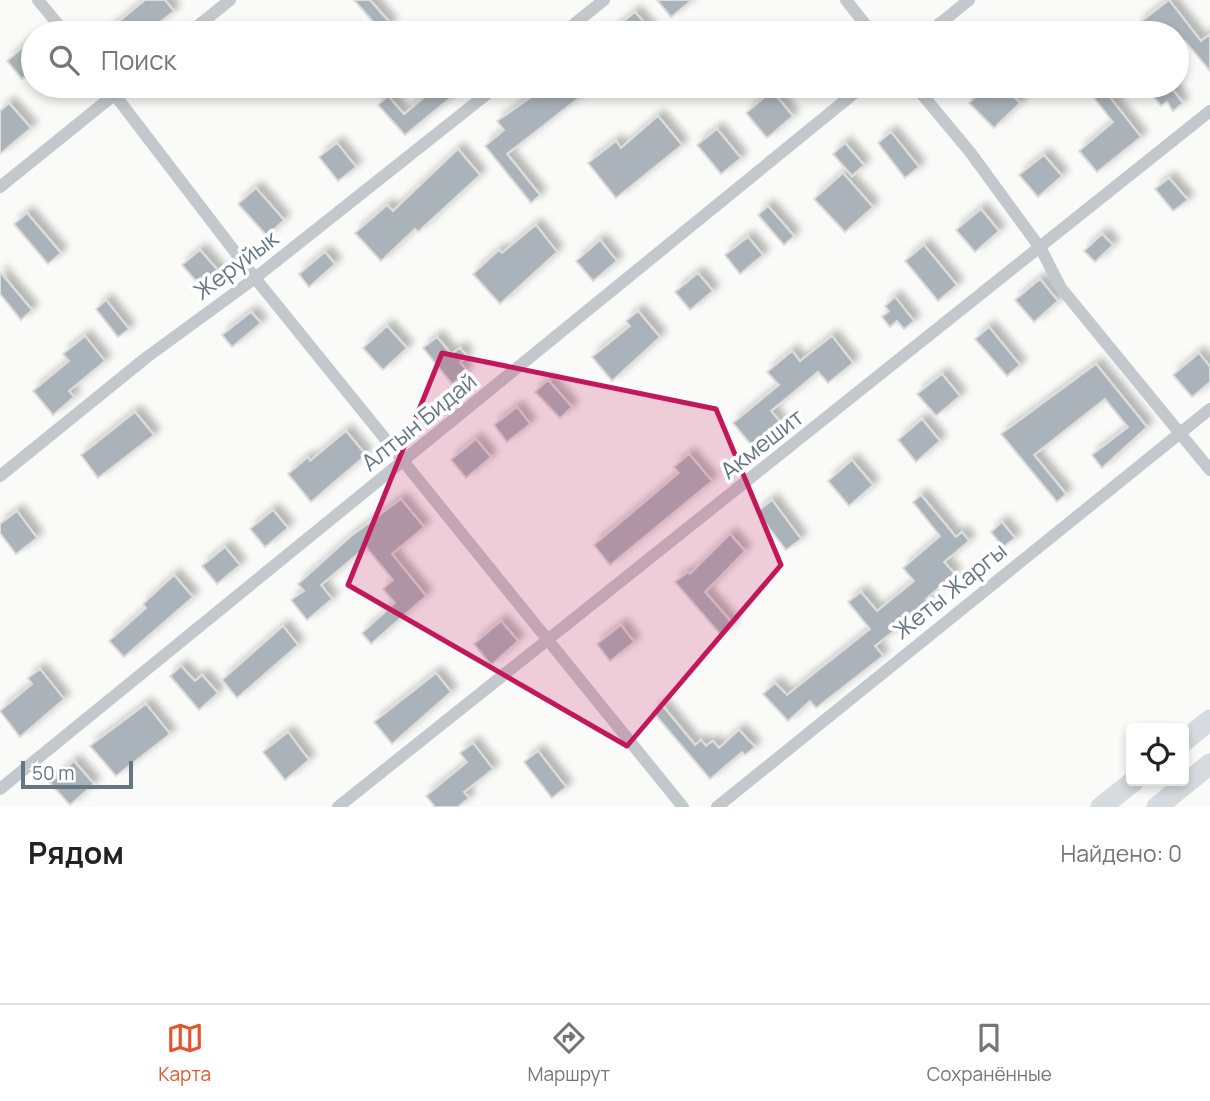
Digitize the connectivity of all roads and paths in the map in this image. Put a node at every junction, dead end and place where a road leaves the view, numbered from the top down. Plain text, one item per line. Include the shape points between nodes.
1 (38, 0) edge
2 (230, 0) edge
3 (604, 0) edge
4 (846, 0) edge
5 (969, 0) edge
6 (55, 21) edge
7 (205, 21) edge
8 (578, 21) edge
9 (863, 21) edge
10 (943, 21) edge
11 (104, 98) edge
12 (123, 98) edge
13 (482, 98) edge
14 (848, 98) edge
15 (925, 98) edge
16 (1210, 111) edge
17 (0, 187) edge
18 (1041, 249) junction
19 (256, 278) junction
20 (1210, 410) edge
21 (1178, 433) junction
22 (404, 462) junction
23 (1210, 470) edge
24 (0, 476) edge
25 (548, 640) junction
26 (1210, 720) edge
27 (1189, 737) edge
28 (1210, 764) edge
29 (1128, 786) edge
30 (0, 789) edge
31 (338, 807) edge
32 (683, 807) edge
33 (717, 807) edge
34 (1101, 807) edge
35 (1157, 807) edge

1 - 6 street
2 - 7 street
3 - 8 street
4 - 9 street
5 - 10 street
11 - 17 street
12 - 19 street
13 - 19 street, Жеруйык
14 - 22 street, Алтын Бидай
15 - 18 street
16 - 18 street, Акмешит
18 - 21 street via 1061,288
18 - 25 street, Акмешит
19 - 22 street
19 - 24 street, Жеруйык via 147,357
20 - 21 street, Жеты Жаргы
21 - 23 street
21 - 33 street, Жеты Жаргы
22 - 25 street
22 - 30 street, Алтын Бидай
25 - 31 street, Акмешит
25 - 32 street
26 - 27 highway
28 - 35 highway
29 - 34 highway

